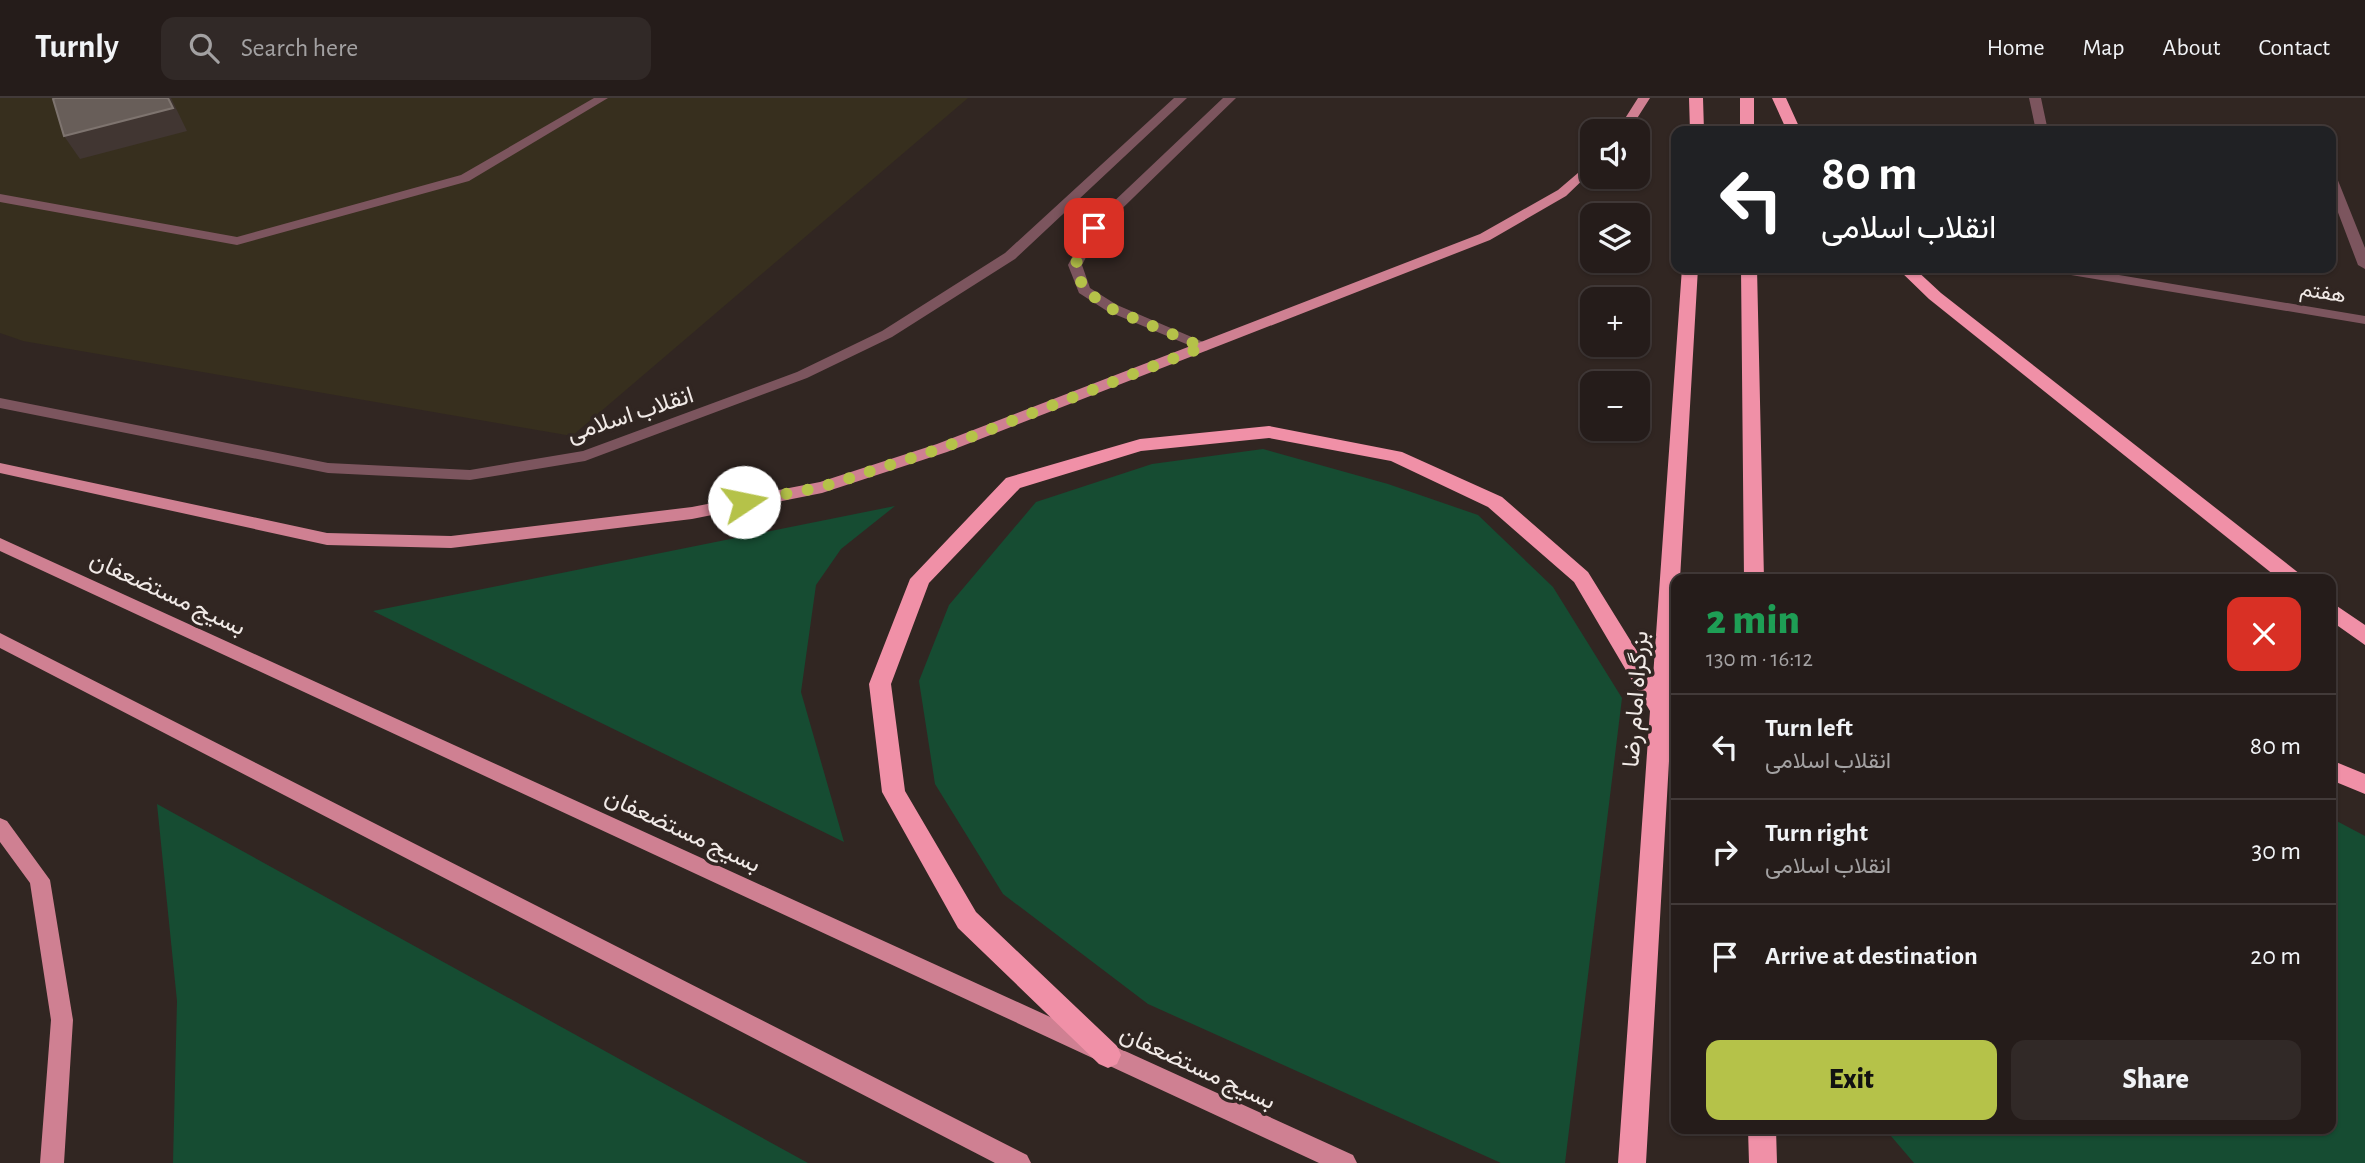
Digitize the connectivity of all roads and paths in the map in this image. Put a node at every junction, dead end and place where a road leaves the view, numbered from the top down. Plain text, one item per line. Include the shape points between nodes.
1 (602, 98) edge
2 (1181, 98) edge
3 (1230, 98) edge
4 (1644, 98) edge
5 (1696, 98) edge
6 (1747, 98) edge
7 (1779, 98) edge
8 (2035, 98) edge
9 (1631, 119) edge
10 (1697, 126) edge
11 (1747, 126) edge
12 (1792, 126) edge
13 (2041, 126) edge
14 (1580, 176) edge
15 (2336, 191) edge
16 (0, 198) edge
17 (2365, 265) edge
18 (1690, 273) edge
19 (1749, 273) edge
20 (1910, 273) edge
21 (2083, 273) edge
22 (2365, 320) edge
23 (1203, 347) junction
24 (0, 403) edge
25 (0, 468) edge
26 (0, 544) edge
27 (1754, 574) edge
28 (2287, 574) edge
29 (2336, 614) edge
30 (2365, 636) edge
31 (0, 640) edge
32 (1661, 710) junction
33 (2336, 772) edge
34 (2365, 784) edge
35 (0, 827) edge
36 (1108, 1055) junction
37 (1762, 1134) edge
38 (52, 1163) edge
39 (1019, 1163) edge
40 (1345, 1163) edge
41 (1632, 1163) edge
42 (1763, 1163) edge

1 - 16 street via 465,178 237,241
2 - 24 street, انقلاب اسلامی via 1010,256 887,334 802,375 585,456 471,475 328,468
3 - 23 street via 1094,228 1075,265 1084,290 1112,309
4 - 9 main road
5 - 10 highway
6 - 11 highway
7 - 12 highway
8 - 13 street
14 - 23 main road via 1562,193 1485,237
15 - 17 street
18 - 32 highway, بزرگراه امام رضا
19 - 27 highway
20 - 28 highway
21 - 22 street, هفتم
23 - 25 main road via 942,448 822,487 692,513 451,542 327,539
26 - 36 main road, بسیج مستضعفان
29 - 30 highway
31 - 39 main road
32 - 36 highway via 1581,577 1495,502 1395,456 1269,432 1140,445 1013,483 920,579 880,684 894,792 967,920
32 - 41 highway, بزرگراه امام رضا
33 - 34 highway
35 - 38 main road via 40,880 62,1020
36 - 40 main road, بسیج مستضعفان
37 - 42 highway

